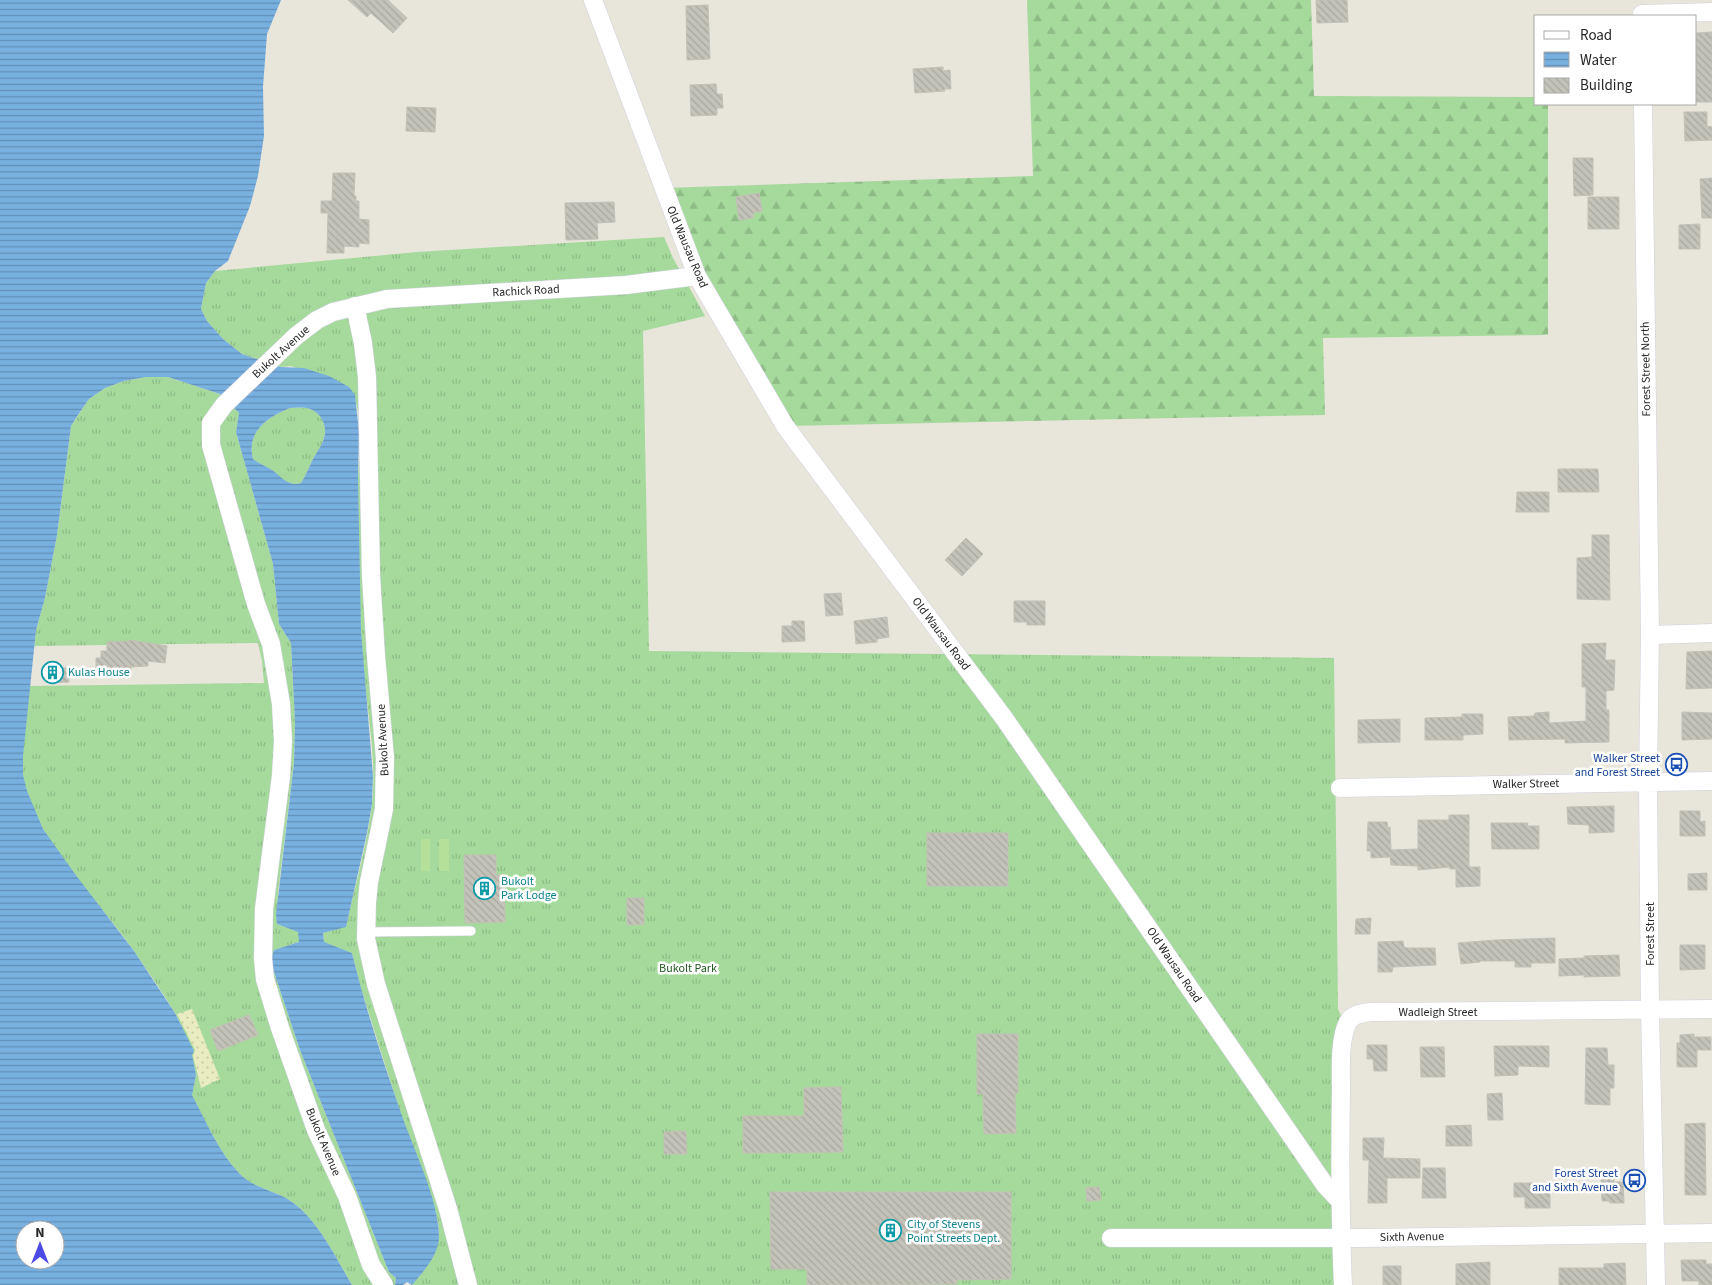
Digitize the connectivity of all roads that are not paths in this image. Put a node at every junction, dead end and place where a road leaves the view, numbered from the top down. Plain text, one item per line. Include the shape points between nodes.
1 (593, 0) edge
2 (1642, 10) edge
3 (1712, 12) edge
4 (1643, 105) edge
5 (697, 276) junction
6 (355, 306) junction
7 (1712, 633) edge
8 (1650, 634) junction
9 (1712, 781) edge
10 (1648, 782) junction
11 (1340, 788) dead end
12 (471, 930) dead end
13 (366, 932) junction
14 (1712, 1009) edge
15 (1650, 1010) junction
16 (1340, 1202) junction
17 (1712, 1233) edge
18 (1655, 1234) junction
19 (1341, 1237) junction
20 (1111, 1238) dead end
21 (384, 1285) edge
22 (468, 1285) edge
23 (1343, 1285) edge
24 (1656, 1285) edge

1 - 5 street, Old Wausau Road
2 - 3 street
4 - 8 street, Forest Street North
5 - 6 street, Rachick Road via 626,285 387,298
5 - 16 street, Old Wausau Road via 785,426 1004,718 1325,1185
6 - 13 street, Bukolt Avenue via 364,343 367,376 371,576 385,758 384,809 368,889
6 - 21 street, Bukolt Avenue via 317,320 224,405 211,423 211,445 256,604 271,644 281,704 282,776 264,909 265,979 316,1130 347,1196 371,1265
7 - 8 street
8 - 10 street, Forest Street
9 - 10 street, Walker Street
10 - 11 street, Walker Street
10 - 15 street, Forest Street
12 - 13 lane
13 - 22 street, Bukolt Avenue via 376,984 448,1210
14 - 15 street, Wadleigh Street
15 - 16 street, Wadleigh Street via 1363,1012 1350,1018 1342,1060
15 - 18 street, Forest Street
16 - 19 street
17 - 18 street, Sixth Avenue
18 - 19 street, Sixth Avenue
18 - 24 street
19 - 20 street, Sixth Avenue
19 - 23 street

